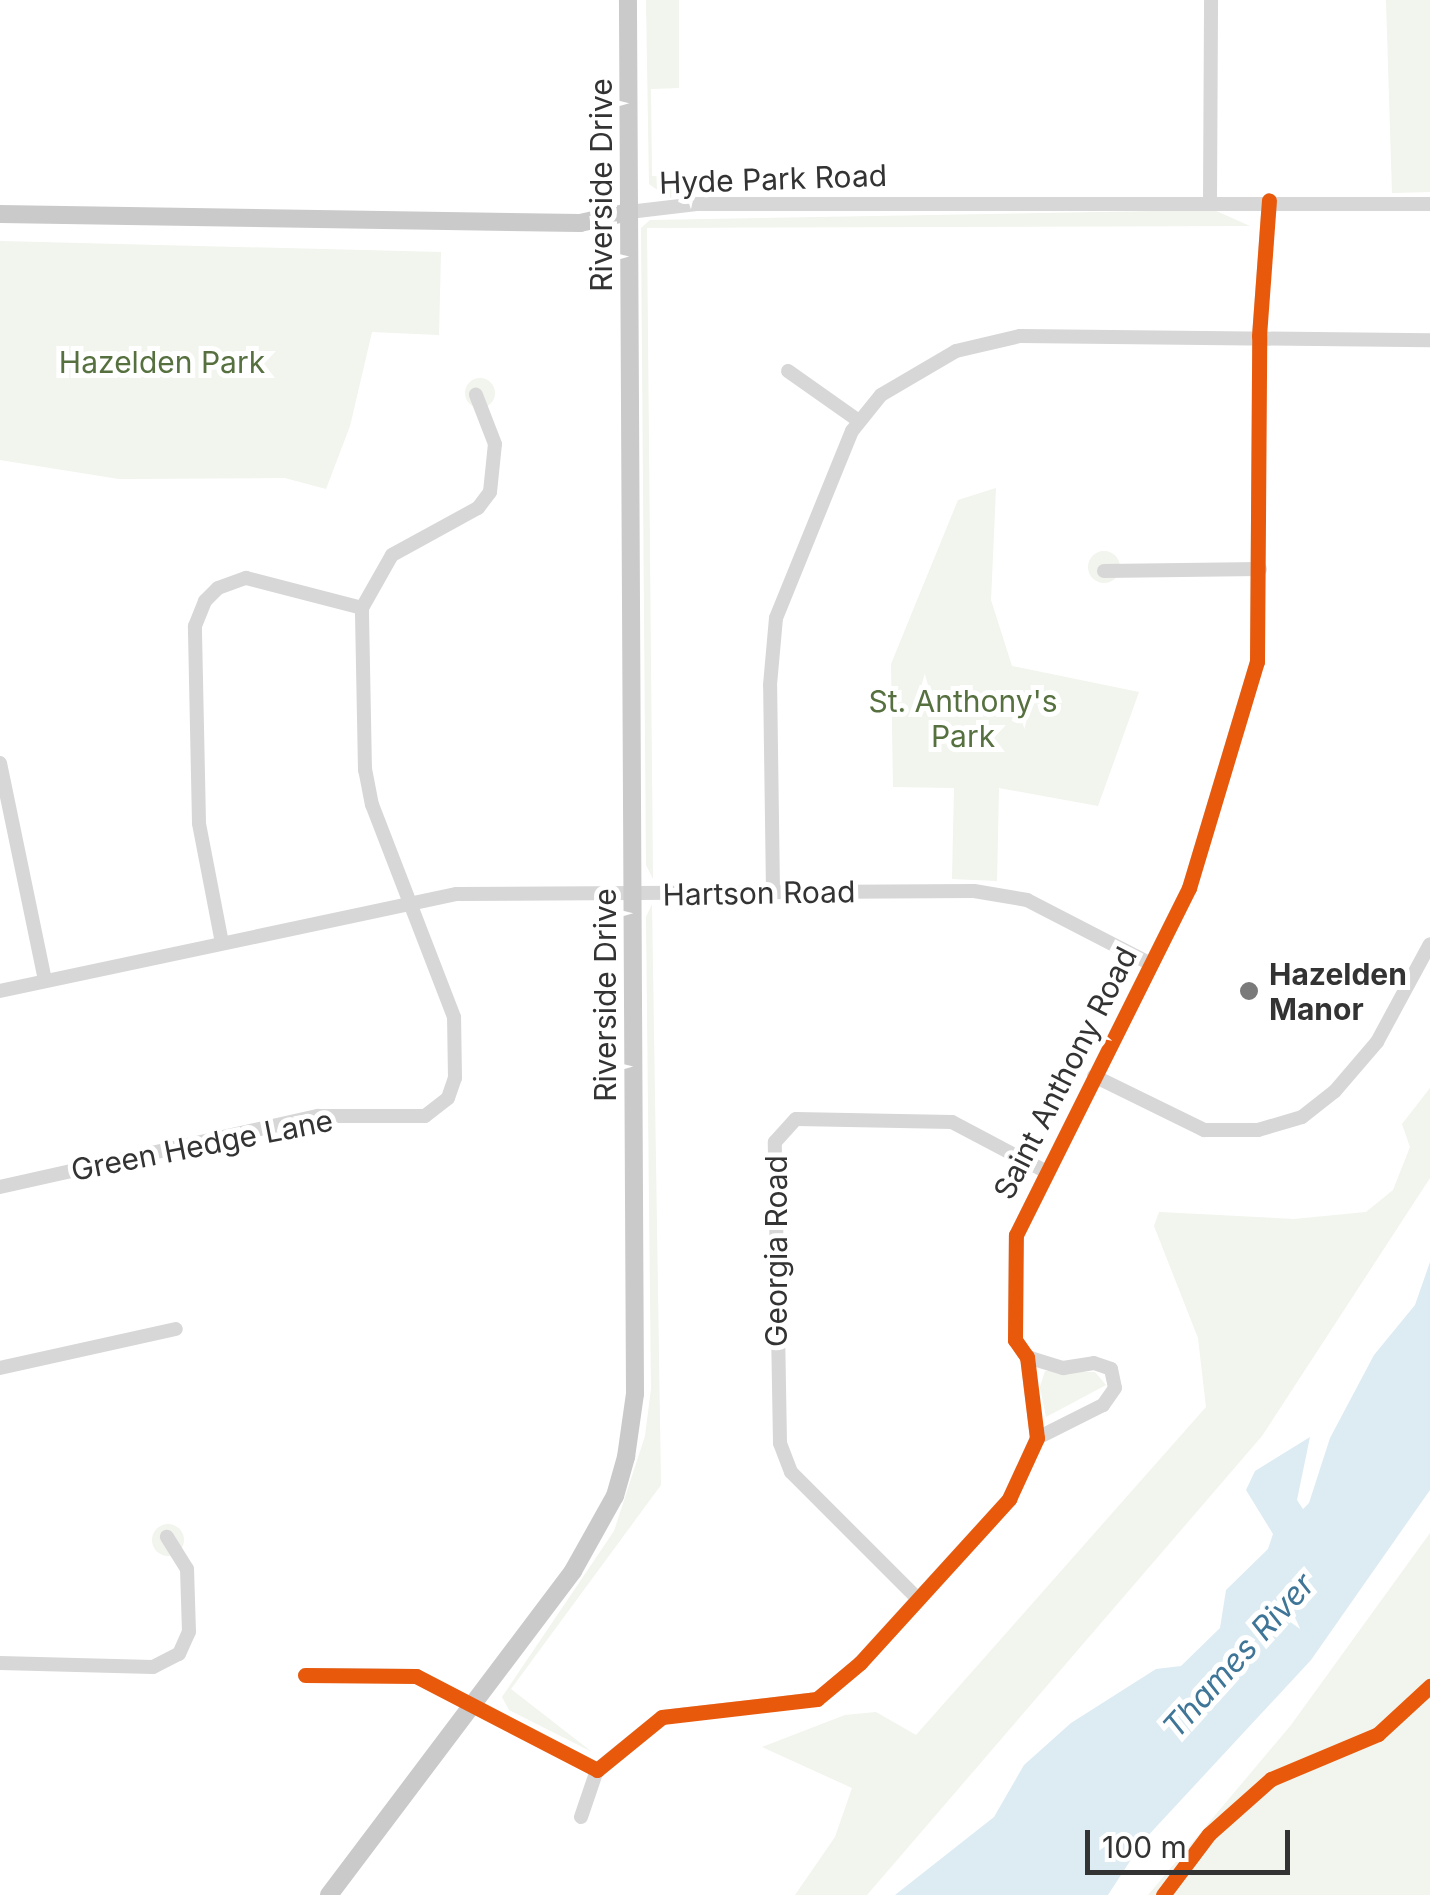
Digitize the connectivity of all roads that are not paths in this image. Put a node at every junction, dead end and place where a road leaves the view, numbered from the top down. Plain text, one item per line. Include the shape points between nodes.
1 (628, 0) edge
2 (1211, 0) edge
3 (1269, 200) junction
4 (1210, 201) junction
5 (1430, 204) edge
6 (628, 212) junction
7 (0, 214) edge
8 (1259, 336) junction
9 (1430, 340) edge
10 (788, 371) dead end
11 (476, 394) dead end
12 (859, 422) junction
13 (1260, 570) junction
14 (1104, 571) dead end
15 (362, 608) junction
16 (0, 763) edge
17 (773, 892) junction
18 (632, 894) junction
19 (408, 902) junction
20 (222, 943) junction
21 (1430, 944) edge
22 (1151, 964) junction
23 (45, 980) junction
24 (0, 991) edge
25 (1094, 1076) junction
26 (1044, 1171) junction
27 (0, 1186) edge
28 (176, 1329) dead end
29 (1027, 1357) junction
30 (0, 1368) edge
31 (1037, 1438) junction
32 (166, 1537) dead end
33 (917, 1598) junction
34 (0, 1663) edge
35 (304, 1676) dead end
36 (474, 1705) junction
37 (597, 1770) junction
38 (580, 1818) dead end
39 (329, 1895) edge

1 - 6 main road, Riverside Drive
2 - 4 street
3 - 4 street, Hyde Park Road
3 - 5 street, Hyde Park Road
3 - 8 street, Saint Anthony Road
4 - 6 street, Hyde Park Road via 697,204
6 - 7 main road, Hyde Park Road via 580,224
6 - 18 main road, Riverside Drive
8 - 9 street
8 - 12 street via 1020,336 956,351 918,371 881,395
8 - 13 street, Saint Anthony Road
10 - 12 street
11 - 15 street via 495,444 490,492 478,508 392,554
12 - 17 street via 776,618 770,685
13 - 14 street
13 - 22 street, Saint Anthony Road via 1257,662 1246,715 1189,888
15 - 19 street, Green Hedge Lane via 365,770
15 - 20 street via 246,578 205,601 195,626 198,823
16 - 23 street
17 - 18 street, Hartson Road
17 - 22 street, Hartson Road via 974,890 1027,900
18 - 19 street, Hartson Road via 457,894
18 - 36 main road, Riverside Drive via 634,1394 626,1456 615,1496 573,1571
19 - 20 street, Hartson Road
19 - 27 street, Green Hedge Lane via 454,1017 454,1088 439,1111 318,1116
20 - 23 street, Hartson Road
21 - 25 street via 1377,1042 1302,1117 1258,1130 1204,1130
22 - 25 street, Saint Anthony Road
23 - 24 street, Hartson Road
25 - 26 street, Saint Anthony Road
26 - 29 street, Saint Anthony Road via 1016,1234 1015,1340
26 - 33 street, Georgia Road via 952,1122 796,1119 775,1142 780,1443 791,1472
28 - 30 street
29 - 31 street, Saint Anthony Road
29 - 31 street via 1063,1368 1094,1362 1110,1369 1115,1388 1103,1405
31 - 33 street via 1010,1499
32 - 34 street via 186,1569 188,1632 178,1654 154,1668
33 - 37 street via 860,1663 817,1699 662,1717
35 - 36 street via 405,1673
36 - 37 street
36 - 39 main road, Riverside Drive
37 - 38 street

